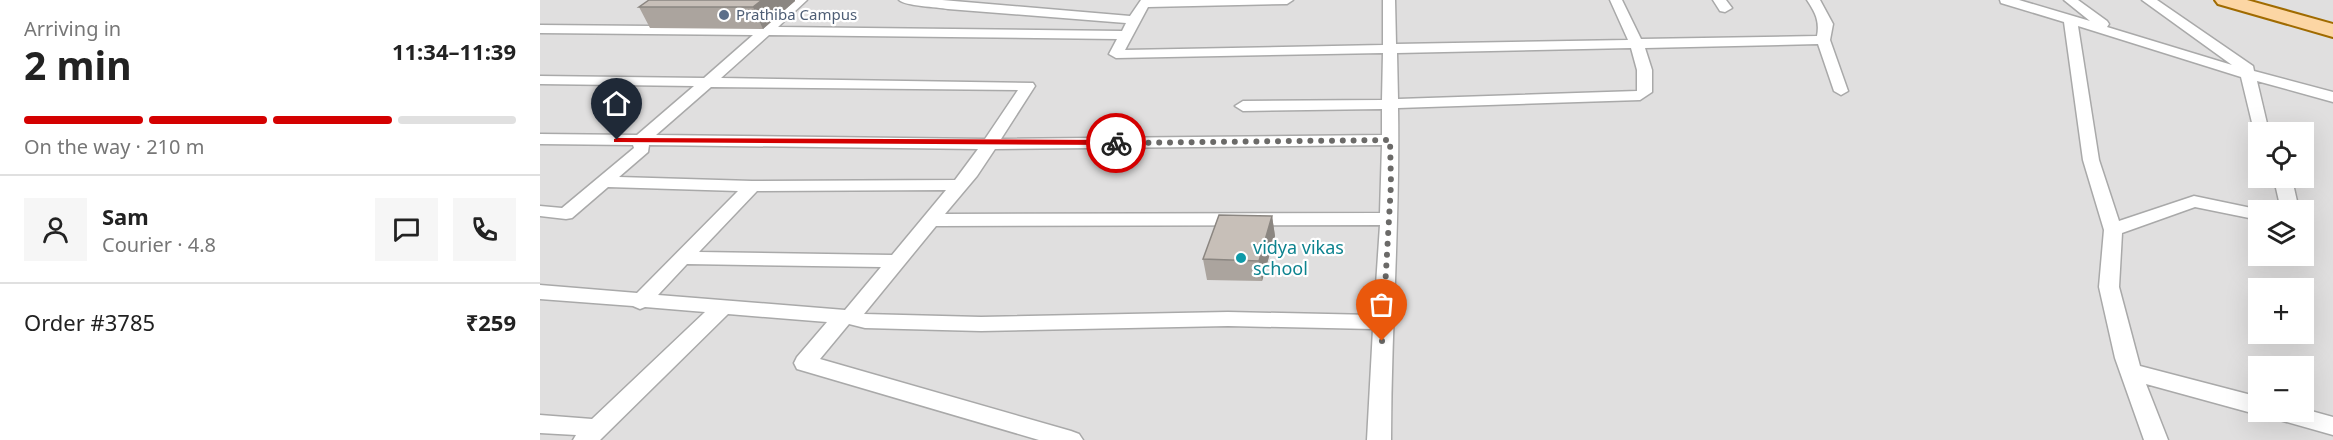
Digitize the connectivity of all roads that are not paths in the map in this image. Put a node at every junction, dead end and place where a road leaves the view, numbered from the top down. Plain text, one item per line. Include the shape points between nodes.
1 (801, 0) edge
2 (905, 0) edge
3 (1287, 0) edge
4 (1389, 0) edge
5 (1616, 0) edge
6 (1814, 0) edge
7 (2006, 0) edge
8 (2070, 0) edge
9 (2148, 0) edge
10 (926, 1) edge
11 (2230, 1) edge
12 (2070, 19) junction
13 (1134, 20) junction
14 (540, 29) edge
15 (765, 30) junction
16 (2333, 31) edge
17 (2113, 33) junction
18 (1126, 35) junction
19 (1823, 40) junction
20 (1636, 43) junction
21 (1389, 48) junction
22 (2253, 76) junction
23 (540, 80) edge
24 (706, 82) junction
25 (1841, 91) dead end
26 (2333, 98) edge
27 (1390, 104) junction
28 (1243, 106) dead end
29 (2260, 122) edge
30 (540, 139) edge
31 (1390, 140) junction
32 (640, 141) junction
33 (989, 144) junction
34 (604, 182) junction
35 (960, 185) junction
36 (752, 186) junction
37 (540, 211) edge
38 (2248, 213) edge
39 (1389, 219) junction
40 (931, 220) junction
41 (2113, 230) junction
42 (682, 258) junction
43 (897, 261) junction
44 (540, 292) edge
45 (640, 302) junction
46 (722, 308) junction
47 (846, 317) junction
48 (1383, 322) junction
49 (2131, 372) junction
50 (2248, 403) edge
51 (2314, 421) edge
52 (540, 424) edge
53 (2333, 426) edge
54 (591, 434) edge
55 (1071, 440) edge
56 (1379, 440) edge
57 (2156, 440) edge

1 - 15 street
2 - 10 street
3 - 13 street via 1144,3
4 - 21 street
5 - 20 street
6 - 19 street via 1826,24
7 - 12 street
8 - 17 street
9 - 22 street
10 - 13 street
11 - 16 main road
12 - 17 street
12 - 41 street via 2091,160
13 - 18 street
14 - 15 street
15 - 18 street
15 - 24 street
17 - 22 street
18 - 21 street via 1116,54
19 - 20 street
19 - 25 street
20 - 21 street
20 - 27 street via 1647,82 1640,95
21 - 27 street
22 - 26 street
22 - 29 street
23 - 24 street
24 - 32 street
24 - 33 street via 1028,86
27 - 28 street
27 - 31 street
30 - 32 street
31 - 33 street
31 - 39 street
32 - 33 street
32 - 34 street via 642,149
33 - 35 street
34 - 36 street
34 - 37 street via 566,214
35 - 36 street
35 - 40 street
36 - 42 street
38 - 41 street via 2194,201
39 - 40 street
39 - 48 street
40 - 43 street
41 - 49 street via 2109,287
42 - 43 street
42 - 45 street
43 - 47 street
44 - 45 street
45 - 46 street
46 - 47 street
46 - 54 street
47 - 48 street via 865,321 981,324 1228,319
47 - 55 street via 805,363
48 - 56 street
49 - 50 street
49 - 57 street
51 - 53 street
52 - 54 street

